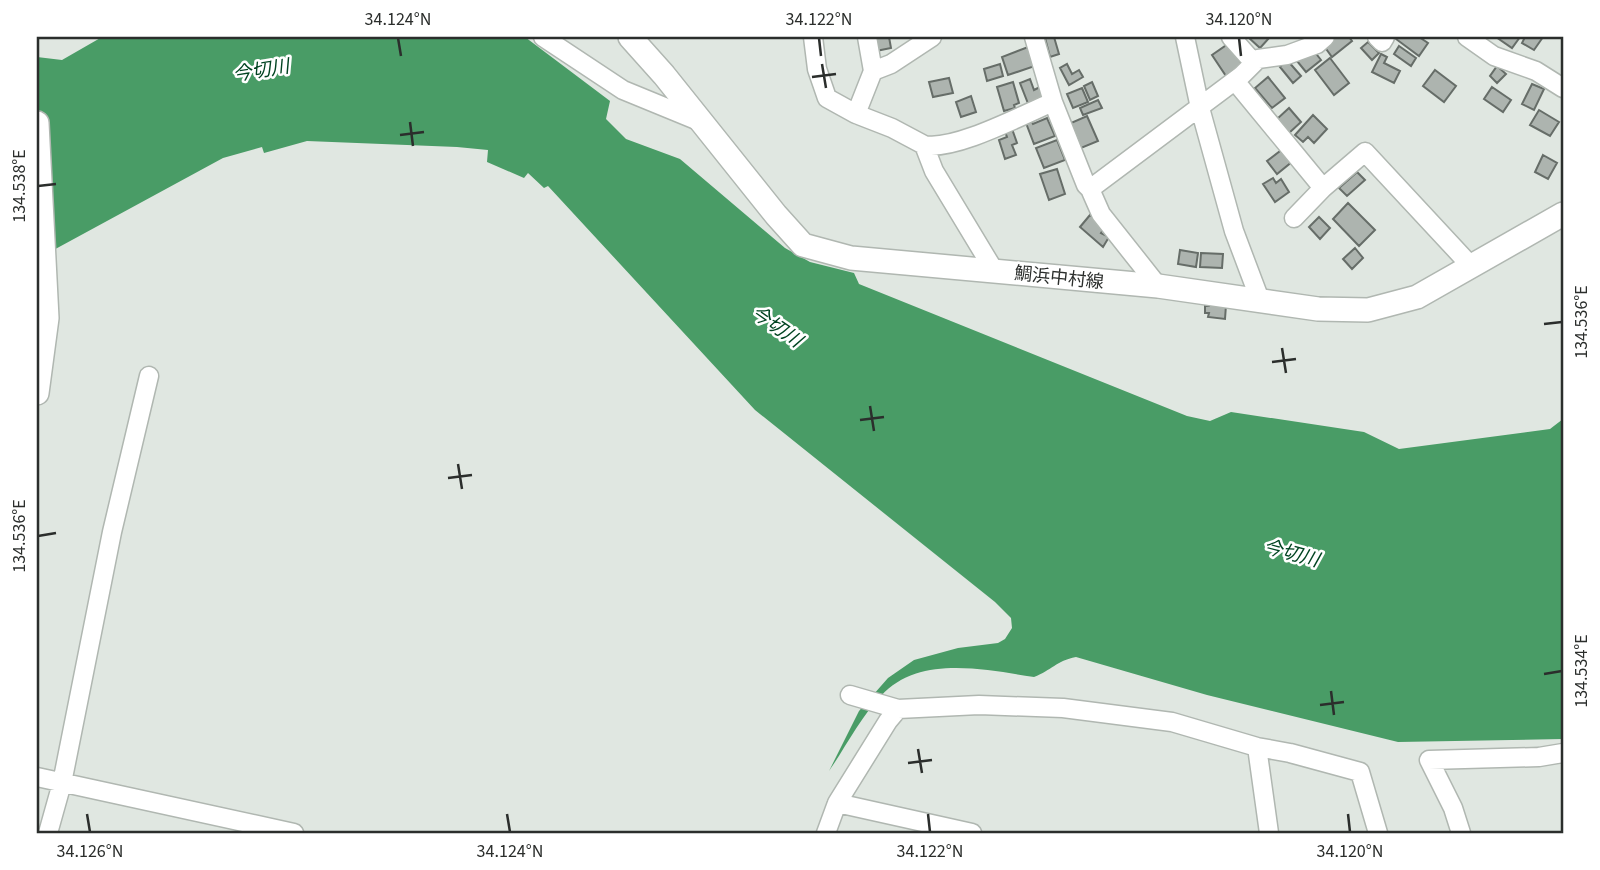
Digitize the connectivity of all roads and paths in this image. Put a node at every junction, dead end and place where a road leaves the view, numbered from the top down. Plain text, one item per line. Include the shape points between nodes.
1 (543, 37) edge
2 (630, 37) edge
3 (813, 37) edge
4 (867, 37) edge
5 (932, 37) edge
6 (1034, 37) edge
7 (1185, 37) edge
8 (1231, 37) edge
9 (1325, 37) edge
10 (1377, 37) edge
11 (1385, 37) edge
12 (1467, 37) edge
13 (1254, 63) junction
14 (873, 71) junction
15 (1235, 81) junction
16 (1563, 88) edge
17 (1053, 102) junction
18 (1200, 108) junction
19 (856, 114) junction
20 (701, 122) junction
21 (37, 123) edge
22 (924, 145) junction
23 (1323, 188) junction
24 (1090, 189) junction
25 (1563, 214) edge
26 (1294, 218) dead end
27 (1471, 266) junction
28 (995, 272) junction
29 (1158, 286) junction
30 (1260, 300) junction
31 (149, 376) dead end
32 (37, 393) edge
33 (850, 695) dead end
34 (898, 709) junction
35 (1257, 747) junction
36 (1563, 753) edge
37 (37, 776) edge
38 (62, 783) junction
39 (837, 803) junction
40 (888, 815) junction
41 (1458, 832) edge
42 (48, 833) edge
43 (294, 833) edge
44 (826, 833) edge
45 (884, 833) edge
46 (972, 833) edge
47 (1269, 833) edge
48 (1378, 833) edge

1 - 20 street via 623,90
2 - 20 main road, 鯛浜中村線
3 - 19 street via 827,98
4 - 14 street
5 - 14 street
6 - 17 street
7 - 18 street
8 - 13 street
9 - 13 street via 1287,55
10 - 11 street via 1382,42
12 - 16 street via 1494,56 1536,71
13 - 15 street
14 - 19 street
15 - 18 street
15 - 23 street
17 - 22 street via 937,148
17 - 24 street
18 - 24 street
18 - 30 street via 1234,231
19 - 22 street
20 - 28 main road, 鯛浜中村線 via 803,245 850,258
21 - 32 main road via 47,318
22 - 28 street via 934,171
23 - 26 street
23 - 27 street via 1365,152
24 - 29 street via 1101,214
25 - 27 main road, 鯛浜中村線
27 - 30 main road, 鯛浜中村線 via 1417,297 1368,310 1318,309
28 - 29 main road, 鯛浜中村線
29 - 30 main road, 鯛浜中村線
31 - 38 street via 112,531
33 - 34 street
34 - 35 street via 979,705 1063,708 1172,722
34 - 39 street
35 - 47 street
35 - 48 street via 1360,772
36 - 41 street via 1429,760 1453,808
37 - 38 street
38 - 42 street
38 - 43 street
39 - 40 street
39 - 44 street
40 - 45 street
40 - 46 street

